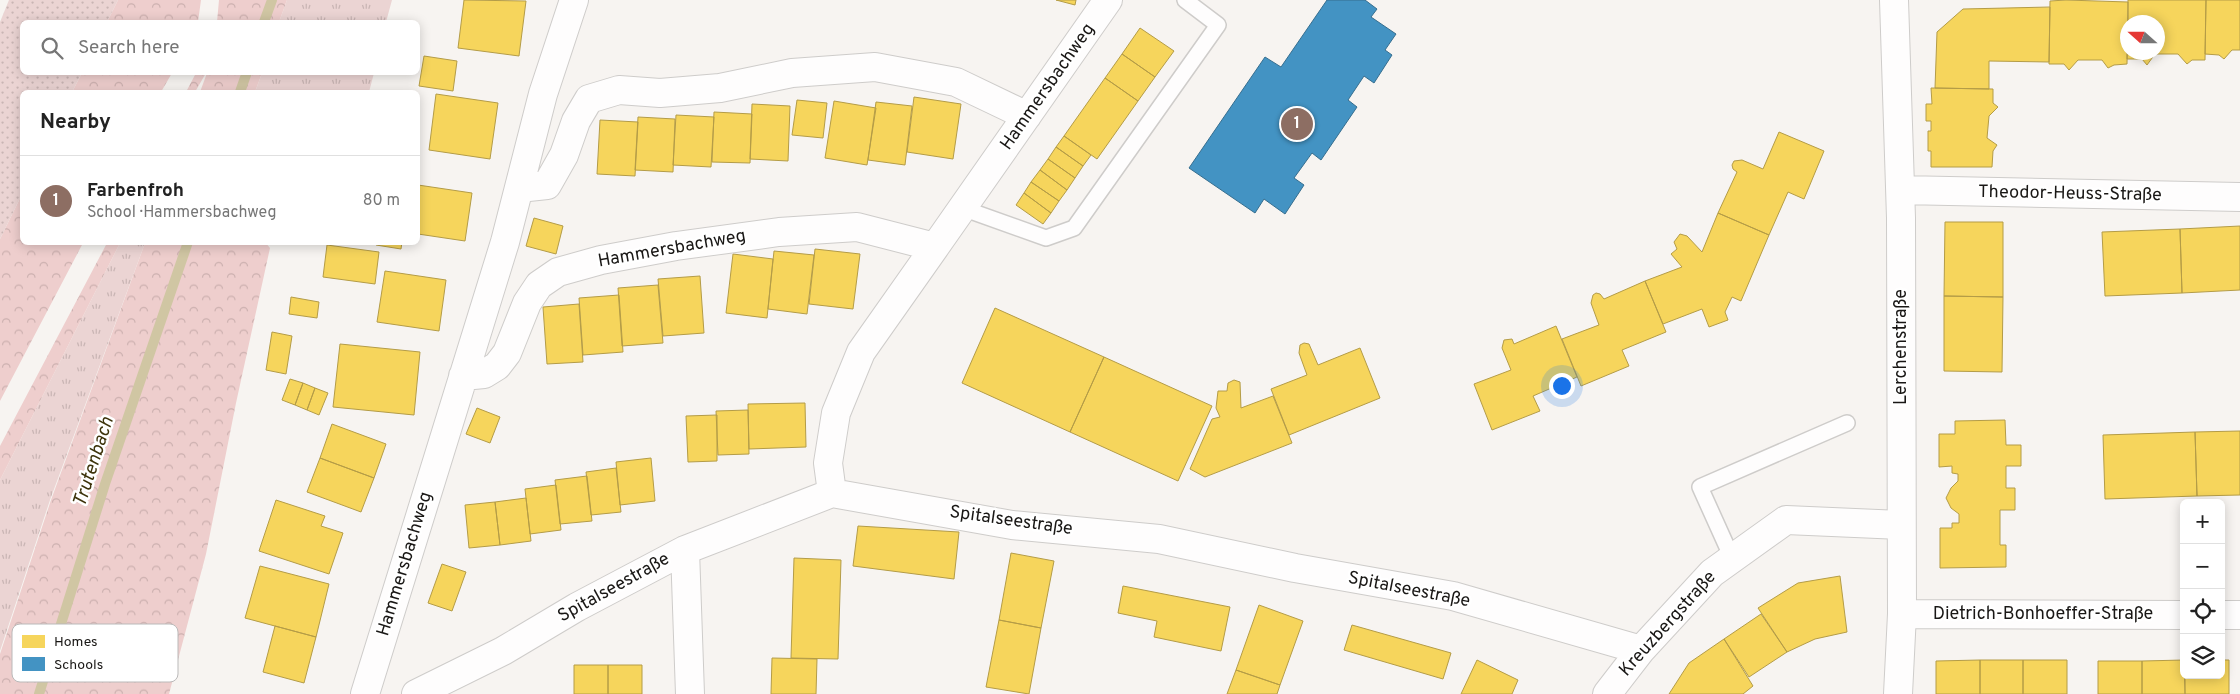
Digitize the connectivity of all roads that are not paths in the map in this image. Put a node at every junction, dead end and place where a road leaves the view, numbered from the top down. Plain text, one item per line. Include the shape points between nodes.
1 (574, 0) edge
2 (1108, 0) edge
3 (1185, 0) edge
4 (1894, 0) edge
5 (1027, 116) junction
6 (519, 188) junction
7 (1900, 190) junction
8 (2240, 197) edge
9 (962, 208) junction
10 (935, 247) junction
11 (463, 376) junction
12 (1847, 423) dead end
13 (832, 493) junction
14 (1901, 525) junction
15 (685, 550) junction
16 (1732, 558) junction
17 (1902, 614) junction
18 (2180, 615) edge
19 (2225, 615) edge
20 (2240, 615) edge
21 (1641, 650) junction
22 (365, 694) edge
23 (416, 694) edge
24 (690, 694) edge
25 (1607, 694) edge
26 (1898, 694) edge

1 - 6 street, Hammersbachweg via 543,94
2 - 5 street, Hammersbachweg
3 - 9 lane via 1218,24 1074,228 1046,238
4 - 7 street, Lerchenstraße
5 - 6 street via 956,82 874,67 792,73 720,88 660,93 619,90 589,100 547,185
5 - 9 street, Hammersbachweg
6 - 11 street, Hammersbachweg
7 - 8 street, Theodor-Heuss-Straße
7 - 14 street, Lerchenstraße
9 - 10 street, Hammersbachweg
10 - 11 street, Hammersbachweg via 856,227 779,232 601,260 558,272 539,285 527,303 507,353 497,366 484,374
10 - 13 street, Hammersbachweg via 861,352 836,413 828,463
11 - 22 street, Hammersbachweg
12 - 16 lane via 1700,487
13 - 15 street, Spitalseestraße
13 - 21 street, Spitalseestraße via 1012,525 1159,539 1295,568 1453,596
14 - 16 street, Kreuzbergstraße via 1786,520
14 - 17 street, Lerchenstraße
15 - 23 street, Spitalseestraße via 576,607 503,651
15 - 24 street
16 - 21 street, Kreuzbergstraße via 1712,573
17 - 18 street, Dietrich-Bonhoeffer-Straße
17 - 26 street, Lerchenstraße
19 - 20 street
21 - 25 street, Kreuzbergstraße

